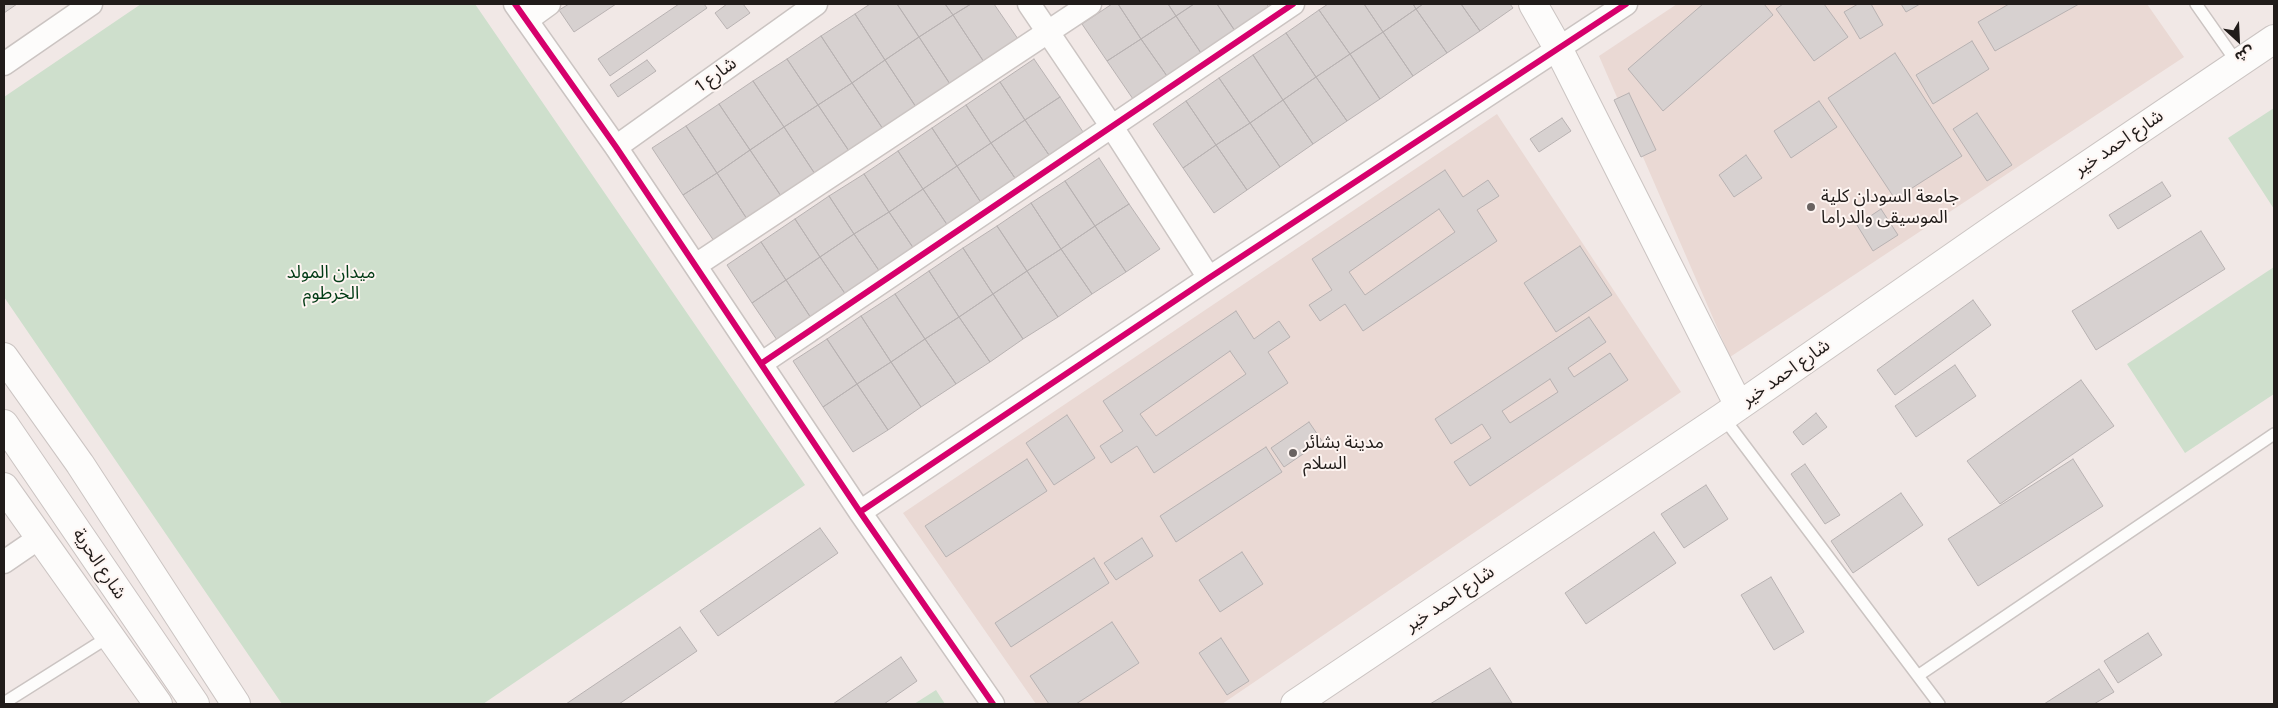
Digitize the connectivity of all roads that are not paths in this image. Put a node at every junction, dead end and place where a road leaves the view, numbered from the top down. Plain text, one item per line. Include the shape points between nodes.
1 (91, 4) edge
2 (550, 4) edge
3 (816, 4) edge
4 (1029, 4) edge
5 (1090, 4) edge
6 (1293, 4) edge
7 (1533, 4) edge
8 (1626, 4) edge
9 (2196, 4) edge
10 (521, 12) edge
11 (1048, 32) junction
12 (2274, 39) edge
13 (1558, 48) junction
14 (4, 64) edge
15 (2238, 64) junction
16 (1112, 126) junction
17 (616, 147) junction
18 (696, 266) junction
19 (1209, 278) junction
20 (4, 357) edge
21 (762, 363) junction
22 (1731, 412) junction
23 (4, 424) edge
24 (2274, 434) edge
25 (4, 487) edge
26 (4, 504) edge
27 (860, 512) junction
28 (35, 541) junction
29 (4, 562) edge
30 (99, 643) junction
31 (1919, 675) junction
32 (4, 703) edge
33 (142, 704) edge
34 (158, 704) edge
35 (195, 704) edge
36 (236, 704) edge
37 (993, 704) edge
38 (1295, 704) edge
39 (1939, 704) edge

1 - 14 street
2 - 10 street
3 - 17 street, شارع 1
4 - 11 street
5 - 11 street
6 - 16 street
7 - 13 main road
8 - 13 street
9 - 15 lane
10 - 17 street
11 - 16 street
11 - 18 street
12 - 15 main road, شارع احمد خير
13 - 19 street
13 - 22 main road
15 - 22 main road, شارع احمد خير via 1998,225
16 - 19 street
16 - 21 street
17 - 18 street
18 - 21 street
19 - 27 street
20 - 36 main road via 80,464
21 - 27 street
22 - 31 lane
22 - 38 main road, شارع احمد خير
23 - 35 main road, شارع الحرية
24 - 31 lane
25 - 28 main road, شارع الحرية
26 - 28 main road
27 - 37 street
28 - 29 street
28 - 30 main road
28 - 34 main road, شارع الحرية
30 - 32 lane
30 - 33 main road
31 - 39 lane

